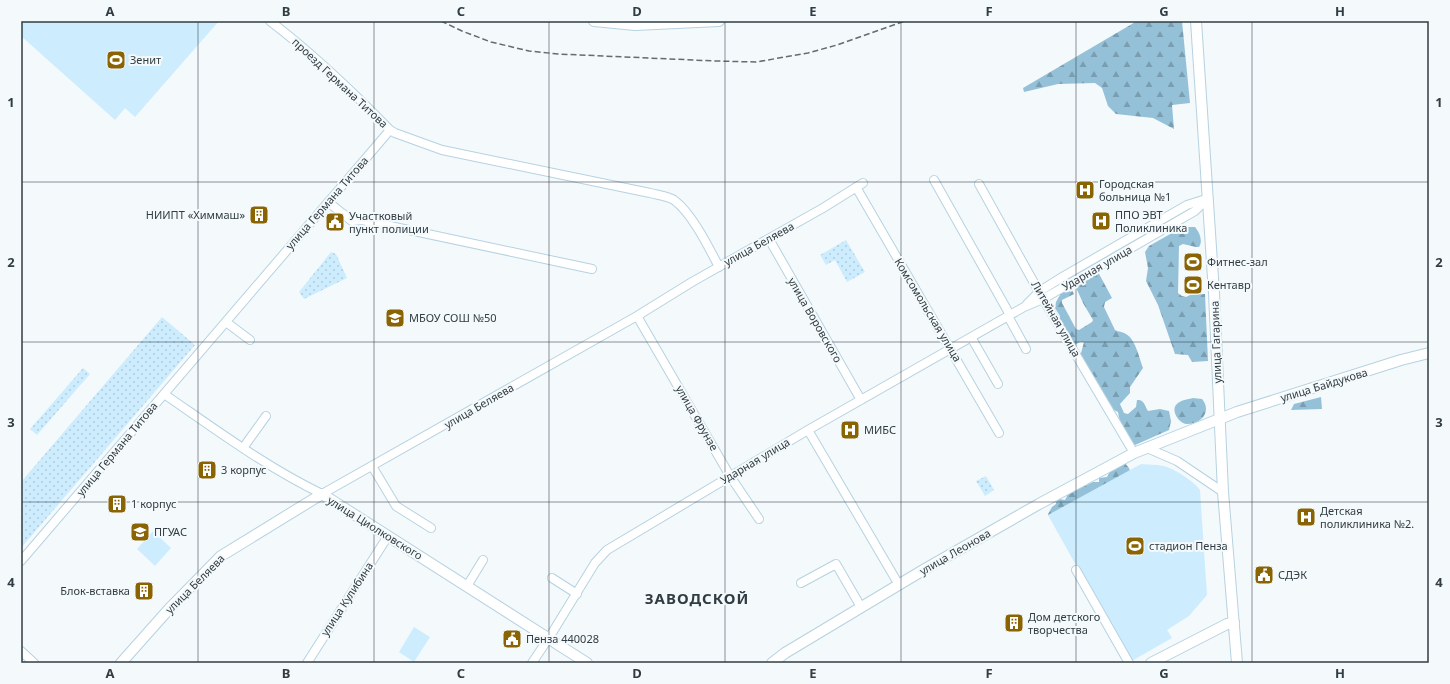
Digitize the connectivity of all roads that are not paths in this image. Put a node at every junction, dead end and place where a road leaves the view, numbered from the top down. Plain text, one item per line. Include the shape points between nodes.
1 (270, 21) edge
2 (594, 21) edge
3 (719, 21) edge
4 (1196, 21) edge
5 (390, 130) junction
6 (934, 180) dead end
7 (863, 183) dead end
8 (979, 184) dead end
9 (856, 188) junction
10 (1208, 198) junction
11 (328, 202) junction
12 (769, 239) junction
13 (719, 267) junction
14 (592, 269) dead end
15 (1041, 295) junction
16 (1009, 315) junction
17 (637, 316) junction
18 (226, 322) junction
19 (971, 337) junction
20 (250, 340) dead end
21 (951, 349) junction
22 (1026, 349) dead end
23 (1429, 353) edge
24 (998, 384) dead end
25 (164, 394) junction
26 (861, 400) junction
27 (266, 416) dead end
28 (1219, 419) junction
29 (808, 430) junction
30 (999, 433) dead end
31 (243, 448) junction
32 (1141, 450) junction
33 (372, 466) junction
34 (730, 476) junction
35 (1223, 492) junction
36 (322, 494) junction
37 (759, 519) dead end
38 (431, 528) dead end
39 (388, 536) junction
40 (483, 560) dead end
41 (21, 561) edge
42 (1076, 570) dead end
43 (552, 578) dead end
44 (800, 583) dead end
45 (899, 585) junction
46 (466, 586) junction
47 (577, 594) junction
48 (861, 607) junction
49 (1234, 622) junction
50 (548, 638) junction
51 (21, 651) edge
52 (34, 663) edge
53 (121, 663) edge
54 (307, 663) edge
55 (532, 663) edge
56 (586, 663) edge
57 (772, 663) edge
58 (1129, 663) edge
59 (1151, 663) edge
60 (1238, 663) edge

1 - 5 street, проезд Германа Титова via 320,61
2 - 3 main road via 635,25
4 - 10 main road, улица Гагарина
5 - 11 street, улица Германа Титова
5 - 13 street via 442,150 674,200 694,223
6 - 16 street
7 - 9 street, улица Беляева
8 - 15 street, Литейная улица
9 - 12 street, улица Беляева
9 - 21 street, Комсомольская улица
10 - 15 street, Ударная улица via 1196,205 1194,212
10 - 28 main road, улица Гагарина
11 - 14 street via 352,221 362,220
11 - 18 street, улица Германа Титова
12 - 13 street, улица Беляева
12 - 26 street, улица Воровского
13 - 17 street, улица Беляева
15 - 16 street, Ударная улица
15 - 32 street, Литейная улица
16 - 19 street, Ударная улица
16 - 22 street
17 - 33 street, улица Беляева
17 - 34 street, улица Фрунзе
18 - 20 street
18 - 25 street, улица Германа Титова
19 - 21 street, Ударная улица
19 - 24 street
21 - 26 street, Ударная улица
21 - 30 street, Комсомольская улица
23 - 28 main road, улица Байдукова
25 - 31 street, улица Циолковского
25 - 41 street, улица Германа Титова
26 - 29 street, Ударная улица
27 - 31 street
28 - 32 main road, улица Байдукова
28 - 35 main road, улица Гагарина
29 - 34 street, Ударная улица
29 - 45 street
31 - 36 street, улица Циолковского
32 - 35 street via 1177,461
32 - 45 main road, улица Леонова via 1020,515
33 - 36 street, улица Беляева
33 - 38 street via 396,506
34 - 37 street, улица Фрунзе
34 - 47 street, Ударная улица via 606,550 595,563
35 - 49 main road, улица Гагарина
36 - 39 main road, улица Циолковского
36 - 53 main road, улица Беляева via 221,556
39 - 46 main road, улица Циолковского
39 - 54 street, улица Кулибина
40 - 46 street
42 - 58 street
43 - 47 street
44 - 48 street via 836,564
45 - 48 main road, улица Леонова
46 - 50 main road, улица Циолковского
47 - 50 street, Ударная улица
48 - 57 main road, улица Леонова
49 - 59 main road
49 - 60 main road, улица Гагарина
50 - 55 street, Ударная улица
50 - 56 main road, улица Циолковского
51 - 52 street

